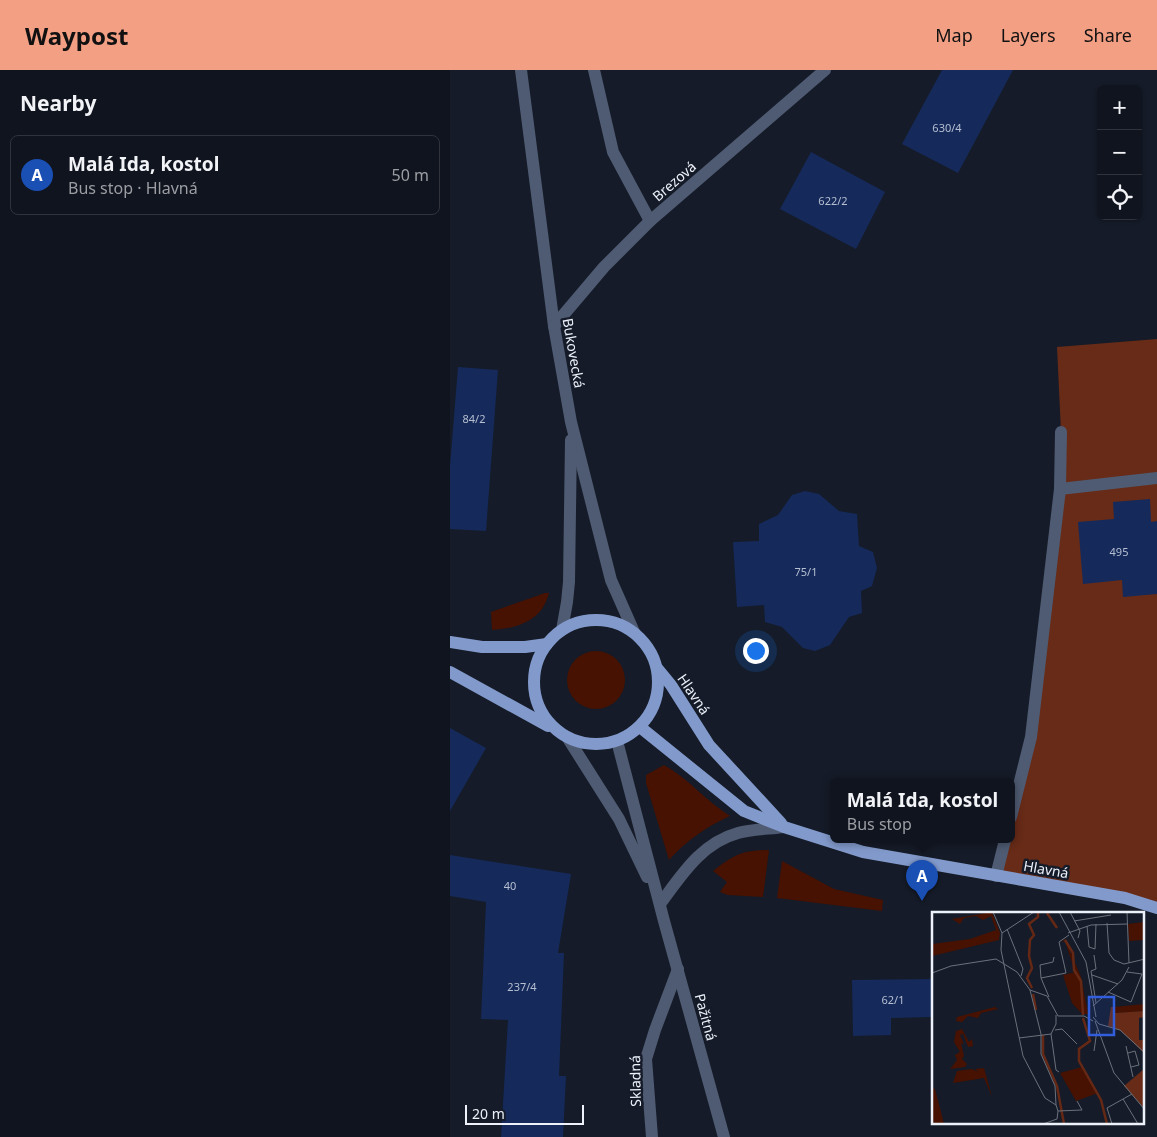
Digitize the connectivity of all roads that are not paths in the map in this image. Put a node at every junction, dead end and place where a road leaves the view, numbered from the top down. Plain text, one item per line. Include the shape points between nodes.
1 (521, 70) edge
2 (594, 70) edge
3 (825, 70) edge
4 (650, 221) junction
5 (554, 326) junction
6 (571, 422) junction
7 (1061, 432) dead end
8 (1157, 478) edge
9 (1060, 489) junction
10 (562, 630) junction
11 (634, 632) junction
12 (450, 642) edge
13 (547, 644) junction
14 (657, 668) junction
15 (450, 672) edge
16 (640, 727) junction
17 (555, 730) junction
18 (569, 740) junction
19 (617, 741) junction
20 (1015, 802) edge
21 (784, 827) junction
22 (830, 842) edge
23 (835, 843) edge
24 (1004, 843) edge
25 (996, 876) junction
26 (660, 904) junction
27 (1157, 908) edge
28 (678, 969) junction
29 (652, 1137) edge
30 (724, 1137) edge

1 - 5 street, Bukovecká
2 - 4 street via 613,152
3 - 4 street, Brezová
4 - 5 street, Brezová via 604,267
5 - 6 street, Bukovecká
6 - 10 street via 569,582
6 - 11 street, Bukovecká via 611,580
7 - 9 street
8 - 9 street
9 - 20 street via 1031,737
10 - 11 main road, Hlavná via 573,623 594,619 615,623
10 - 13 main road, Hlavná
11 - 14 main road, Hlavná via 649,648
12 - 13 main road via 482,647
13 - 17 main road, Hlavná via 540,652 534,672 534,694 541,714
14 - 16 main road, Hlavná via 658,689 652,709
14 - 21 main road, Hlavná via 709,746
15 - 17 main road, Hlavná
16 - 19 main road, Hlavná
16 - 21 main road, Hlavná via 744,810
17 - 18 main road, Hlavná
18 - 19 main road, Hlavná via 602,745
18 - 26 street, Pažitná via 619,819
19 - 26 street, Pažitná
21 - 22 main road, Hlavná
21 - 26 street via 738,832 714,842 692,861
23 - 25 main road, Hlavná via 863,852
24 - 25 street
25 - 27 main road, Hlavná via 1125,898
26 - 28 street, Pažitná
28 - 29 street, Skladná via 646,1059
28 - 30 street, Pažitná

